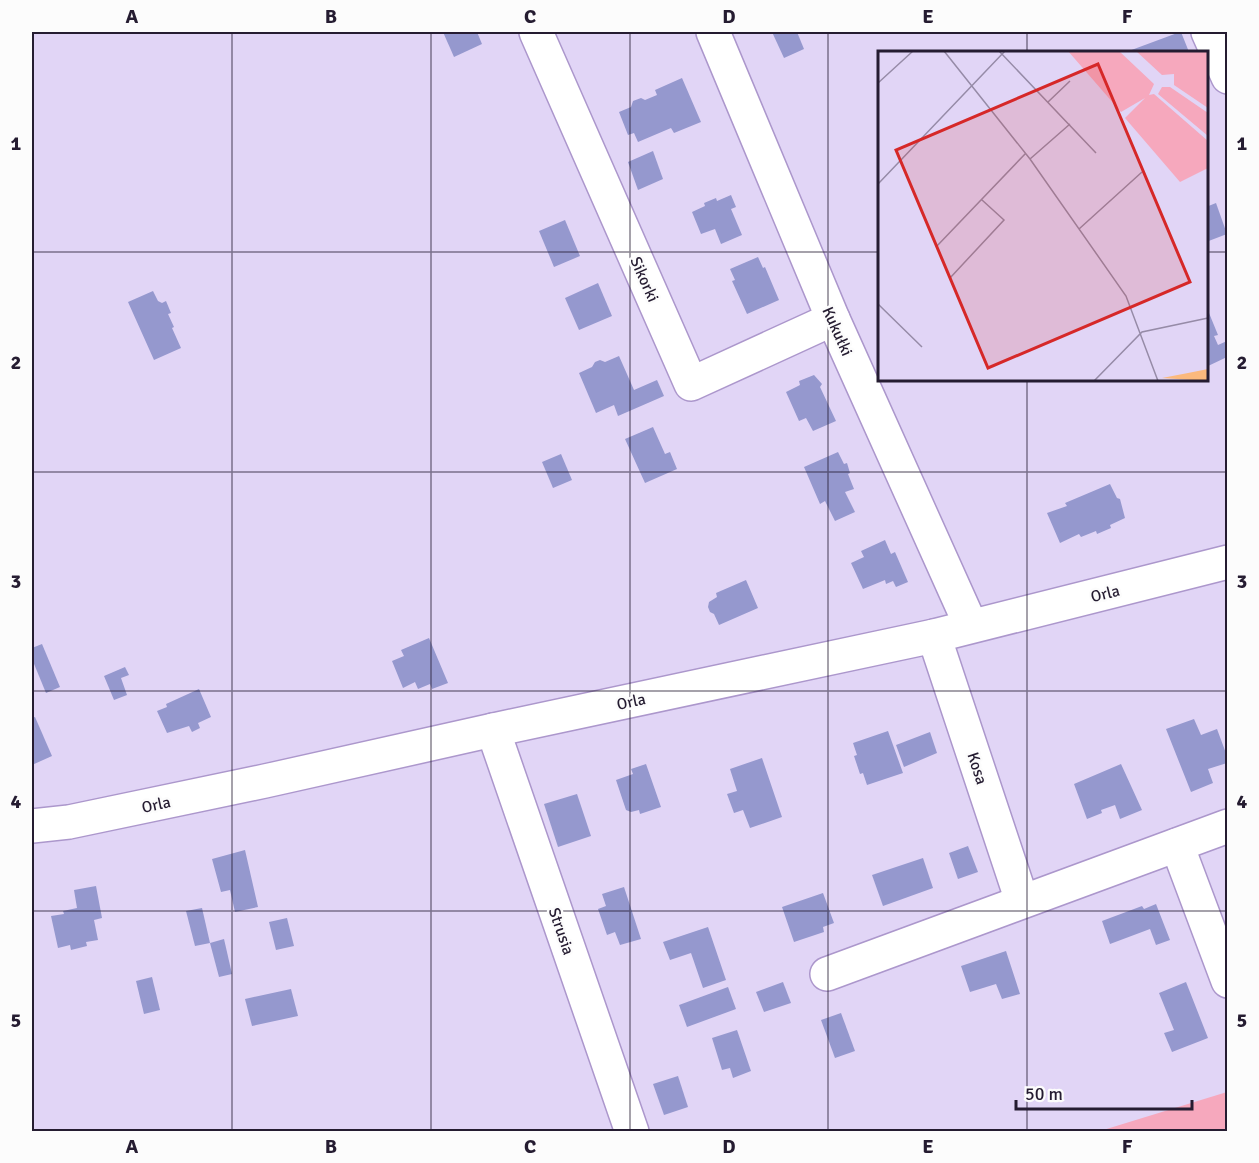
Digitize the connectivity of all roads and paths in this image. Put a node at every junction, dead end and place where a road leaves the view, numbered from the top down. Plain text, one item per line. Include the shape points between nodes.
1 (536, 32) edge
2 (713, 32) edge
3 (1208, 32) edge
4 (1227, 77) edge
5 (832, 319) junction
6 (1227, 562) edge
7 (971, 626) junction
8 (933, 636) junction
9 (493, 730) junction
10 (32, 826) edge
11 (1227, 826) edge
12 (1177, 845) junction
13 (1022, 901) junction
14 (828, 974) dead end
15 (1227, 981) edge
16 (632, 1131) edge

1 - 5 street, Sikorki via 691,384
2 - 5 street, Kukułki
3 - 4 street
5 - 7 street, Kukułki
6 - 7 street, Orla
7 - 8 street, Orla
8 - 9 street, Orla
8 - 13 street, Kosa
9 - 10 street, Orla via 69,822
9 - 16 street, Strusia
11 - 12 street
12 - 13 street
12 - 15 street
13 - 14 street

